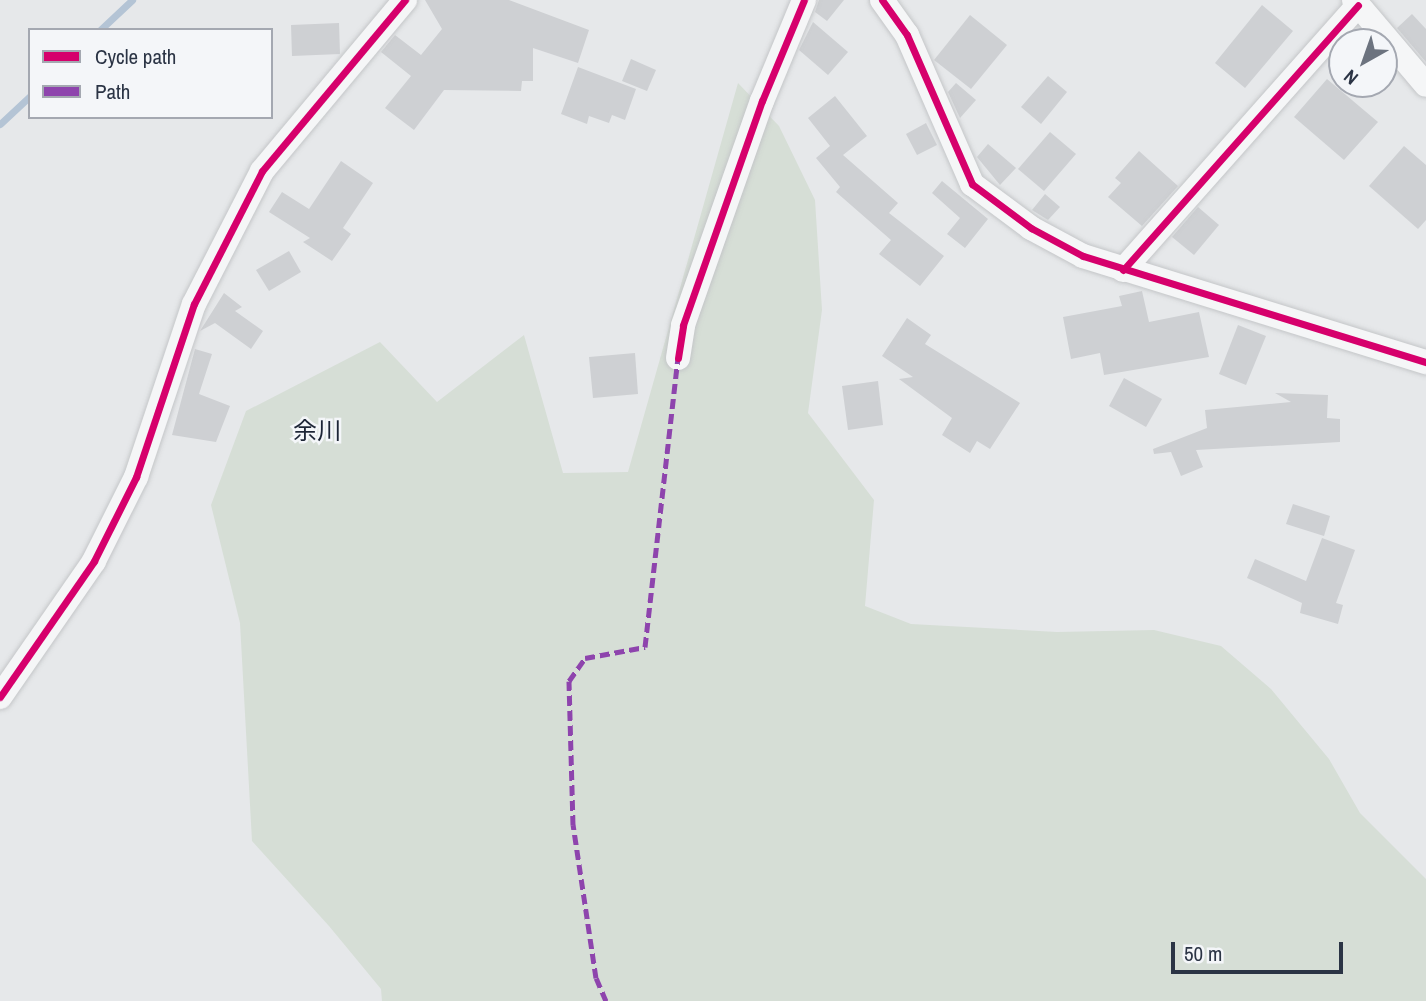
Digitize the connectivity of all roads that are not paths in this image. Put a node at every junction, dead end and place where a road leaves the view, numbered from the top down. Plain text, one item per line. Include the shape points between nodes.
1 (405, 0) edge
2 (804, 0) edge
3 (882, 0) edge
4 (1356, 3) edge
5 (1426, 85) edge
6 (1124, 270) junction
7 (678, 358) dead end
8 (1426, 362) edge
9 (0, 697) edge

1 - 9 street via 262,171 194,304 136,477 94,561
2 - 7 street via 734,180
3 - 6 street via 907,35 972,184 1031,229
4 - 5 street
4 - 6 street
6 - 8 street

